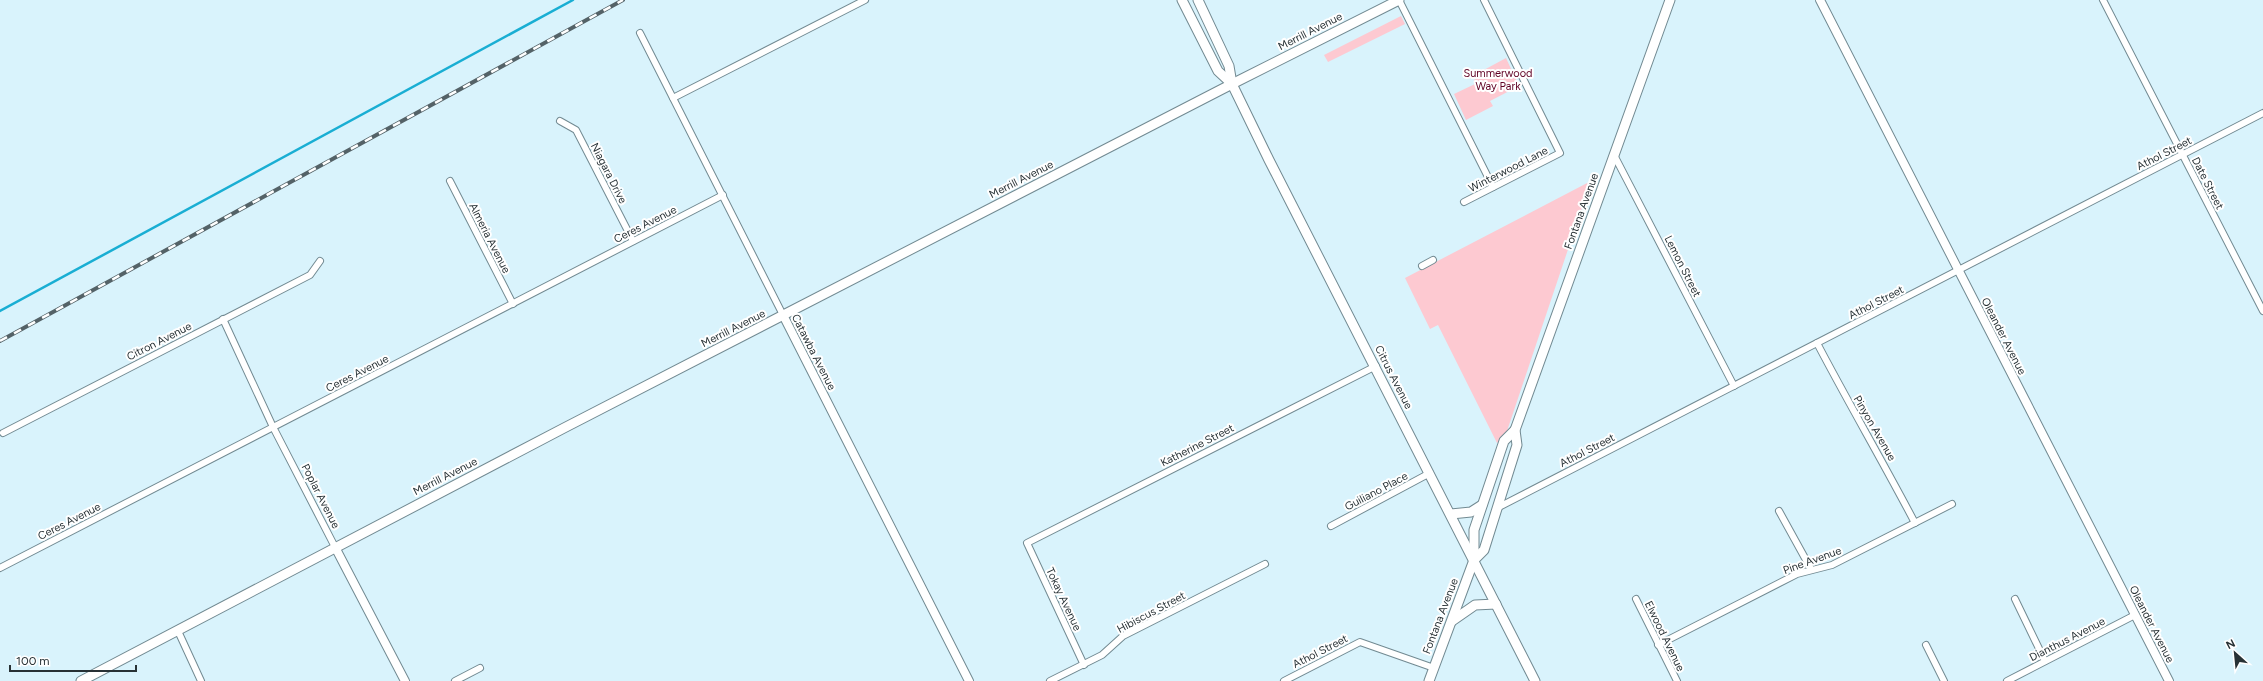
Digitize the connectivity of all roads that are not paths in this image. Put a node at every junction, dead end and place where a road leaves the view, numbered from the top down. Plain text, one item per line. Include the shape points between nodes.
1 (865, 0) edge
2 (1182, 0) edge
3 (1198, 0) edge
4 (1399, 0) edge
5 (1484, 0) edge
6 (1670, 0) edge
7 (1820, 0) edge
8 (2103, 0) edge
9 (640, 33) dead end
10 (1232, 84) junction
11 (673, 98) junction
12 (2263, 113) edge
13 (560, 121) dead end
14 (1614, 155) junction
15 (2182, 155) junction
16 (450, 181) dead end
17 (1493, 187) junction
18 (723, 196) junction
19 (1464, 202) dead end
20 (633, 241) junction
21 (320, 260) dead end
22 (1433, 260) dead end
23 (1422, 266) dead end
24 (1958, 270) junction
25 (513, 304) junction
26 (2263, 311) edge
27 (783, 315) junction
28 (223, 319) junction
29 (1817, 343) junction
30 (1376, 366) junction
31 (1734, 386) junction
32 (273, 427) junction
33 (1515, 430) junction
34 (3, 433) dead end
35 (1430, 473) junction
36 (1952, 504) dead end
37 (1482, 505) junction
38 (1497, 508) junction
39 (1779, 511) dead end
40 (1451, 514) junction
41 (1915, 523) junction
42 (1331, 526) dead end
43 (1026, 543) joint
44 (335, 547) junction
45 (1474, 560) junction
46 (1264, 564) dead end
47 (0, 568) edge
48 (1811, 569) junction
49 (1636, 599) dead end
50 (2014, 599) dead end
51 (1496, 604) junction
52 (2135, 615) junction
53 (1452, 621) junction
54 (178, 631) junction
55 (1658, 645) junction
56 (1926, 645) dead end
57 (2046, 661) junction
58 (1084, 665) junction
59 (480, 668) dead end
60 (1434, 668) junction
61 (81, 681) edge
62 (201, 681) edge
63 (405, 681) edge
64 (455, 681) edge
65 (969, 681) edge
66 (1050, 681) edge
67 (1284, 681) edge
68 (1429, 681) edge
69 (1535, 681) edge
70 (1676, 681) edge
71 (1944, 681) edge
72 (2007, 681) edge
73 (2169, 681) edge

1 - 11 street
2 - 10 main road, Citrus Avenue via 1218,71
3 - 10 main road, Citrus Avenue via 1229,66
4 - 10 main road, Merrill Avenue
4 - 17 street
5 - 17 street, Winterwood Lane via 1560,152
6 - 14 main road, Fontana Avenue
7 - 24 street, Oleander Avenue
8 - 15 street, Date Street
9 - 11 street, Catawba Avenue
10 - 27 main road, Merrill Avenue
10 - 30 main road, Citrus Avenue
11 - 18 street, Catawba Avenue
12 - 15 street, Athol Street
13 - 20 street, Niagara Drive via 576,130
14 - 31 street, Lemon Street
14 - 33 main road, Fontana Avenue
15 - 24 street, Athol Street
15 - 26 street, Date Street
16 - 25 street, Almeria Avenue
17 - 19 street, Winterwood Lane
18 - 20 street, Ceres Avenue
18 - 27 street, Catawba Avenue
20 - 25 street, Ceres Avenue
21 - 28 street, Citron Avenue via 310,275
22 - 23 street
24 - 29 street, Athol Street
24 - 52 street, Oleander Avenue
25 - 32 street, Ceres Avenue
27 - 44 main road, Merrill Avenue
27 - 65 street, Catawba Avenue
28 - 32 street, Poplar Avenue
28 - 34 street, Citron Avenue
29 - 31 street, Athol Street
29 - 41 street, Pinyon Avenue
30 - 35 main road, Citrus Avenue
30 - 43 street, Katherine Street
31 - 38 street, Athol Street
32 - 44 street, Poplar Avenue
32 - 47 street, Ceres Avenue
33 - 37 main road, Fontana Avenue via 1504,441
33 - 38 main road, Fontana Avenue via 1516,445
35 - 40 main road, Citrus Avenue
35 - 42 street, Guiliano Place
36 - 41 street, Pine Avenue
37 - 40 main road via 1471,512
37 - 45 main road, Fontana Avenue via 1474,530
38 - 45 main road, Fontana Avenue via 1484,550
39 - 48 street
40 - 45 main road, Citrus Avenue
41 - 48 street, Pine Avenue via 1832,565
43 - 58 street, Tokay Avenue
44 - 54 main road, Merrill Avenue
44 - 63 street, Poplar Avenue
45 - 51 main road, Citrus Avenue
45 - 53 main road, Fontana Avenue
46 - 58 street, Hibiscus Street via 1123,636 1102,655
48 - 55 street, Pine Avenue
49 - 55 street, Elwood Avenue
50 - 57 street
51 - 53 main road via 1475,605
51 - 69 main road, Citrus Avenue
52 - 57 street, Dianthus Avenue
52 - 73 street, Oleander Avenue
53 - 60 main road, Fontana Avenue
54 - 61 main road, Merrill Avenue
54 - 62 street
55 - 70 street, Elwood Avenue
56 - 71 street
57 - 72 street, Dianthus Avenue
58 - 66 street, Hibiscus Street
59 - 64 street
60 - 67 street, Athol Street via 1360,642
60 - 68 main road, Fontana Avenue

